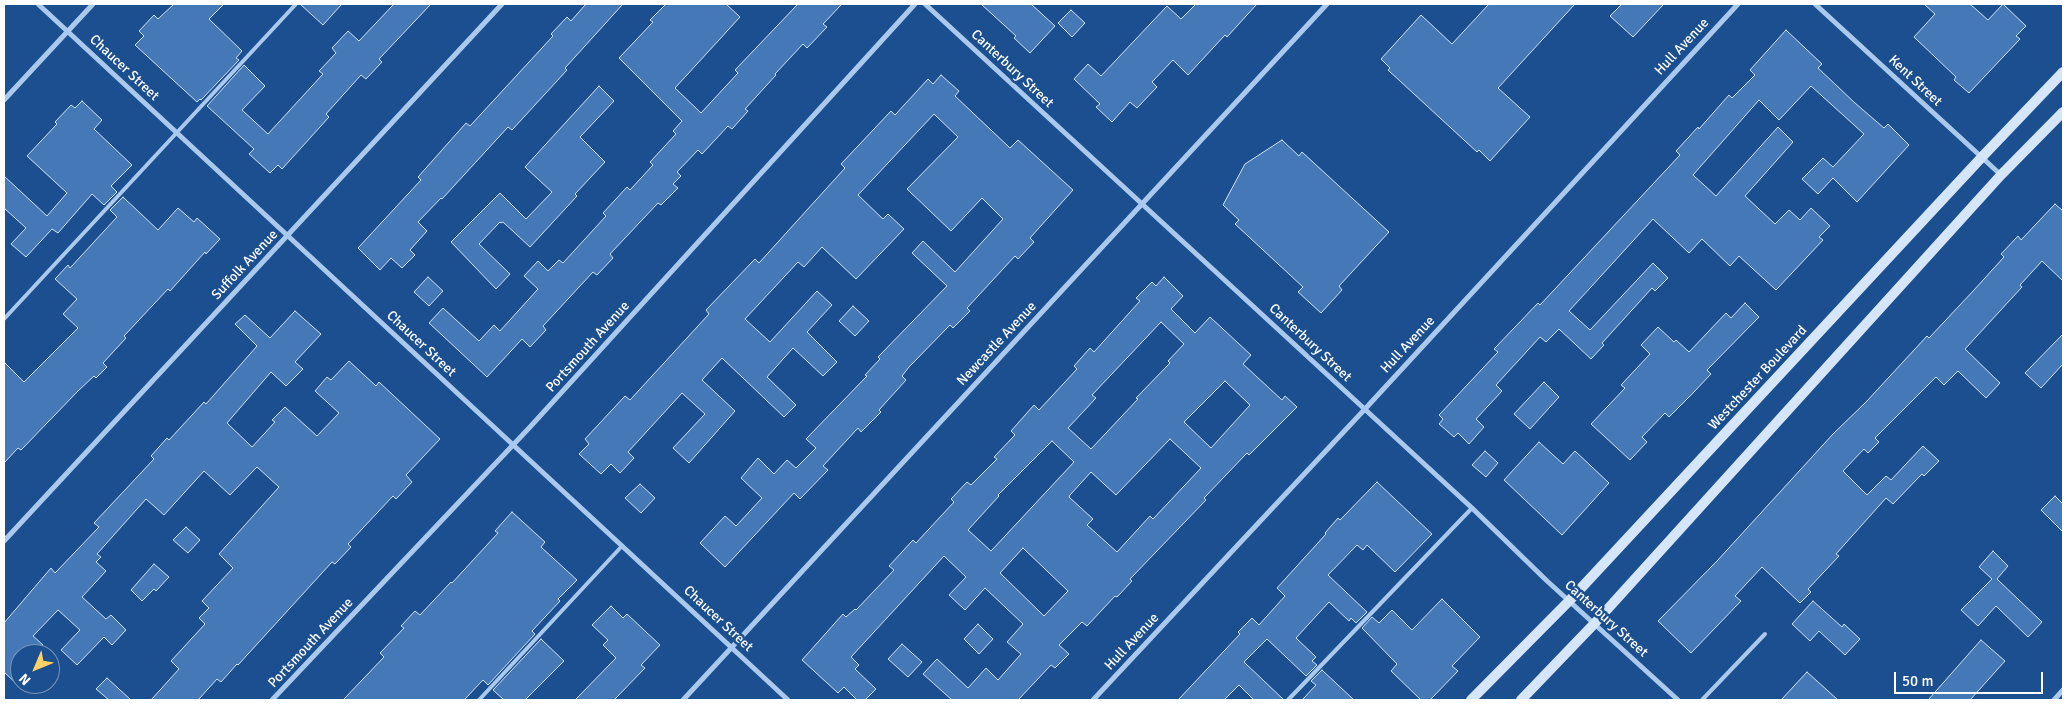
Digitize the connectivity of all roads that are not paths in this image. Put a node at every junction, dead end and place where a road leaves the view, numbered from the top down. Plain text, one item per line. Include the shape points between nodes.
1 (38, 4) edge
2 (93, 4) edge
3 (296, 4) edge
4 (502, 4) edge
5 (915, 4) edge
6 (925, 4) edge
7 (1327, 4) edge
8 (1738, 4) edge
9 (1815, 4) edge
10 (68, 31) junction
11 (2063, 72) edge
12 (4, 100) edge
13 (2063, 112) edge
14 (177, 132) junction
15 (1982, 157) junction
16 (2001, 175) junction
17 (1142, 204) junction
18 (288, 236) junction
19 (4, 319) edge
20 (1365, 409) junction
21 (514, 445) junction
22 (1472, 508) junction
23 (4, 541) edge
24 (622, 546) junction
25 (1570, 600) junction
26 (1594, 624) junction
27 (1764, 634) dead end
28 (732, 648) junction
29 (2063, 690) edge
30 (272, 700) edge
31 (479, 700) edge
32 (684, 700) edge
33 (788, 700) edge
34 (1093, 700) edge
35 (1288, 700) edge
36 (1471, 700) edge
37 (1521, 700) edge
38 (1678, 700) edge
39 (1702, 700) edge
40 (2054, 700) edge

1 - 10 street, Chaucer Street
2 - 10 street
3 - 14 lane
4 - 18 street, Suffolk Avenue
5 - 21 street, Portsmouth Avenue
6 - 17 street, Canterbury Street
7 - 17 street, Newcastle Avenue
8 - 20 street, Hull Avenue
9 - 15 street, Kent Street
10 - 12 street
10 - 14 street, Chaucer Street
11 - 15 street, Westchester Boulevard
13 - 16 street
14 - 18 street, Chaucer Street
14 - 19 lane
15 - 16 street, Kent Street
15 - 25 street, Westchester Boulevard
16 - 26 street
17 - 20 street, Canterbury Street
17 - 28 street, Newcastle Avenue
18 - 21 street, Chaucer Street
18 - 23 street, Suffolk Avenue
20 - 22 street, Canterbury Street
20 - 34 street, Hull Avenue
21 - 24 street, Chaucer Street
21 - 30 street, Portsmouth Avenue
22 - 25 street, Canterbury Street
22 - 35 lane
24 - 28 street, Chaucer Street
24 - 31 lane
25 - 26 street, Canterbury Street
25 - 36 street, Westchester Boulevard
26 - 37 street
26 - 38 street, Canterbury Street
27 - 39 lane
28 - 32 street, Newcastle Avenue
28 - 33 street, Chaucer Street
29 - 40 street

